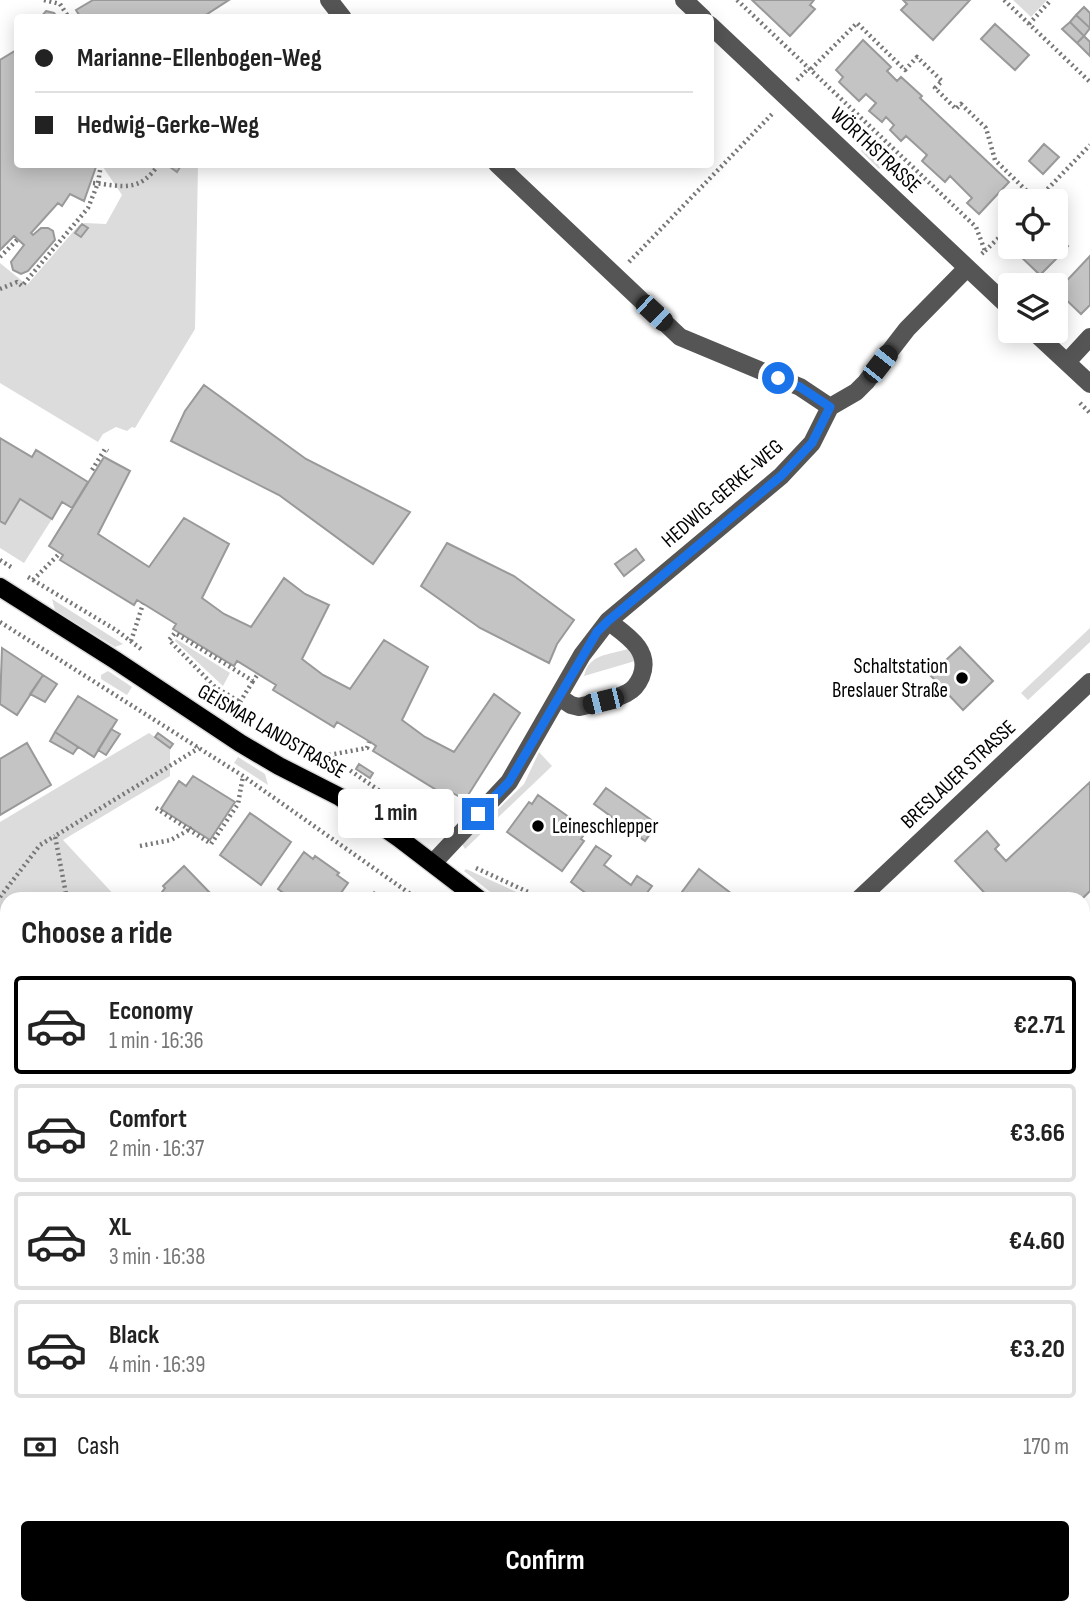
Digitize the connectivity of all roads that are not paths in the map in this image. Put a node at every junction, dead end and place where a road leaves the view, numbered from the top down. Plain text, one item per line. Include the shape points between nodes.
1 (329, 0) edge
2 (340, 14) edge
3 (714, 29) edge
4 (502, 168) edge
5 (967, 268) junction
6 (998, 298) edge
7 (1090, 337) edge
8 (1046, 343) edge
9 (1067, 362) junction
10 (1090, 384) edge
11 (830, 407) junction
12 (0, 587) edge
13 (608, 621) junction
14 (1090, 682) edge
15 (559, 697) junction
16 (433, 863) junction
17 (470, 892) edge
18 (867, 892) edge

1 - 2 street
3 - 5 street, WÖRTHSTRASSE
4 - 11 street via 680,337 800,387
5 - 6 street, WÖRTHSTRASSE
5 - 11 street via 907,329 866,382
7 - 9 street
8 - 9 street
9 - 10 street
11 - 13 street, HEDWIG-GERKE-WEG via 812,443 781,476
12 - 16 main road, GEISMAR LANDSTRASSE via 240,743 340,797
13 - 15 street, HEDWIG-GERKE-WEG via 587,647
13 - 15 street via 641,652 639,682 625,694 579,707
14 - 18 street, BRESLAUER STRASSE
15 - 16 street, HEDWIG-GERKE-WEG via 509,782
16 - 17 main road, GEISMAR LANDSTRASSE

